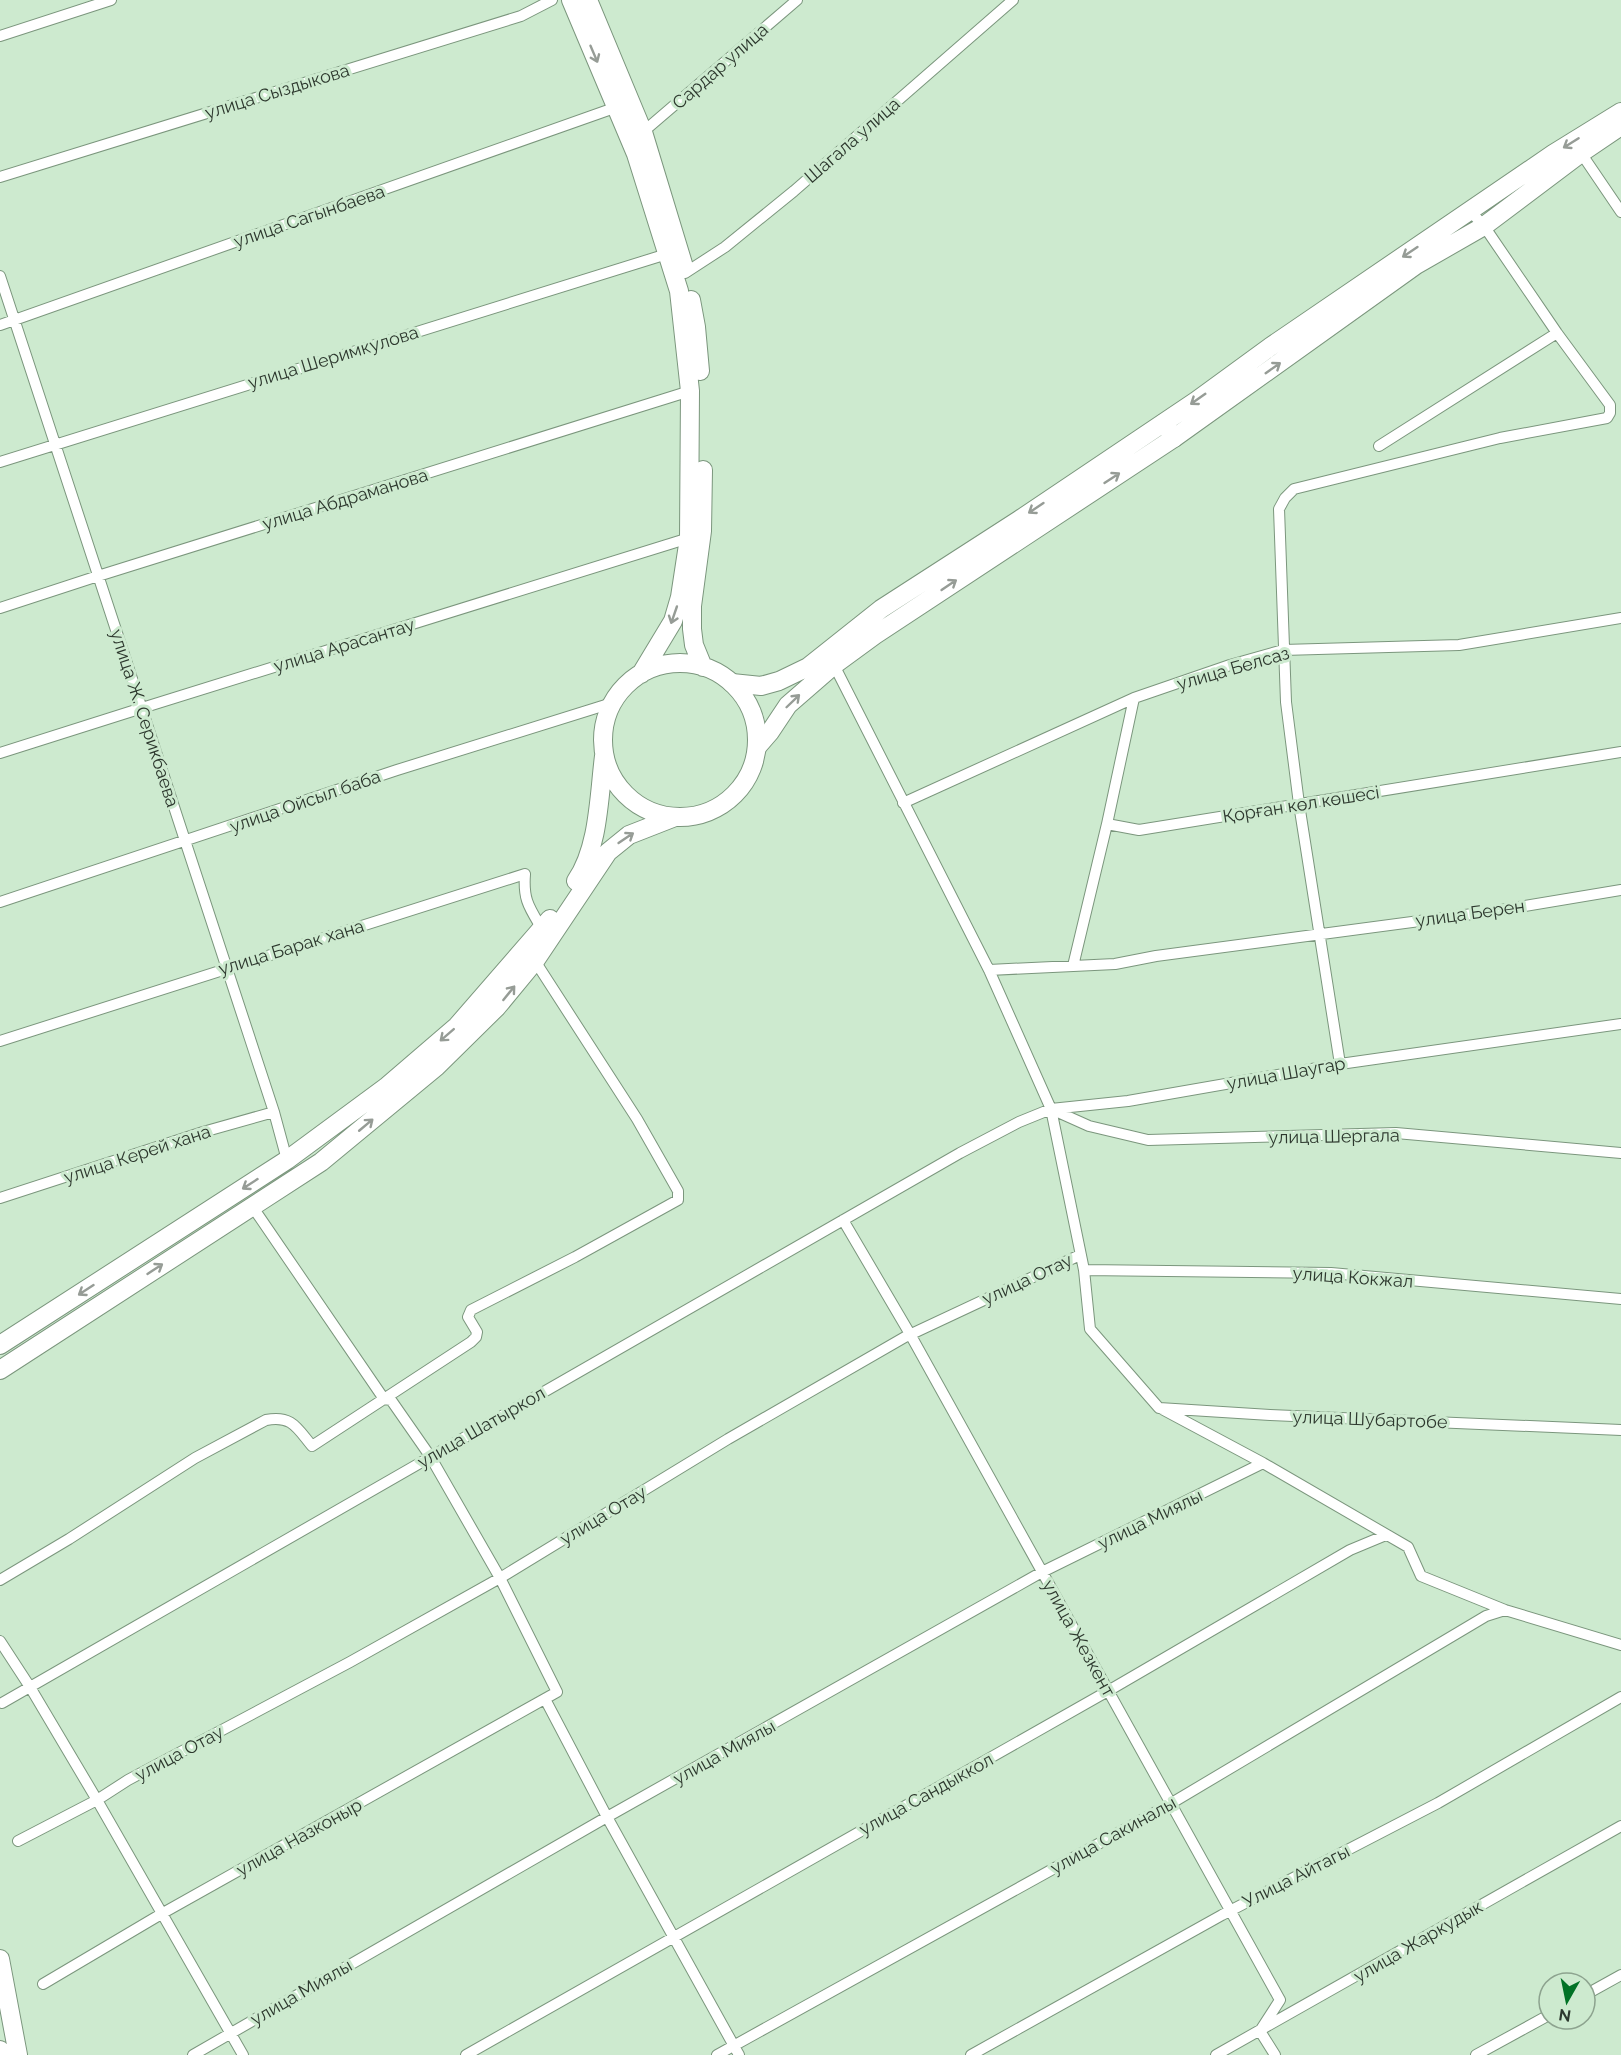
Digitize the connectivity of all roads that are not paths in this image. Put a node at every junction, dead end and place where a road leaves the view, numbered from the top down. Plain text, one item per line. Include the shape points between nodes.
1 (111, 0) edge
2 (552, 0) edge
3 (571, 0) edge
4 (588, 0) edge
5 (797, 0) edge
6 (1013, 0) edge
7 (0, 36) edge
8 (617, 107) junction
9 (1621, 112) edge
10 (1621, 126) edge
11 (643, 132) junction
12 (1581, 153) junction
13 (0, 177) edge
14 (1471, 212) junction
15 (1621, 212) edge
16 (1484, 226) junction
17 (667, 254) junction
18 (685, 273) junction
19 (0, 276) edge
20 (15, 321) junction
21 (0, 325) edge
22 (1557, 333) junction
23 (690, 391) junction
24 (1169, 430) junction
25 (55, 444) junction
26 (1379, 446) dead end
27 (0, 462) edge
28 (689, 538) junction
29 (98, 576) junction
30 (0, 608) edge
31 (1621, 618) edge
32 (1283, 650) junction
33 (834, 665) junction
34 (703, 667) junction
35 (641, 674) junction
36 (732, 683) junction
37 (1134, 698) junction
38 (612, 704) junction
39 (142, 708) junction
40 (757, 747) junction
41 (1621, 752) edge
42 (0, 753) edge
43 (604, 756) junction
44 (903, 802) junction
45 (1299, 804) junction
46 (675, 817) junction
47 (1107, 824) junction
48 (185, 841) junction
49 (1621, 890) edge
50 (0, 902) edge
51 (542, 929) junction
52 (1319, 934) junction
53 (535, 961) junction
54 (1073, 966) junction
55 (227, 967) junction
56 (988, 970) junction
57 (1621, 1024) edge
58 (0, 1041) edge
59 (1340, 1064) junction
60 (1051, 1108) junction
61 (274, 1112) junction
62 (960, 1153) joint
63 (1621, 1153) edge
64 (287, 1160) junction
65 (0, 1198) edge
66 (252, 1206) junction
67 (843, 1220) junction
68 (1080, 1255) junction
69 (1084, 1270) junction
70 (1621, 1299) edge
71 (910, 1334) junction
72 (0, 1345) edge
73 (0, 1370) edge
74 (384, 1399) junction
75 (1159, 1408) junction
76 (1621, 1430) edge
77 (430, 1456) junction
78 (1263, 1463) junction
79 (1386, 1534) junction
80 (1042, 1572) junction
81 (500, 1578) junction
82 (0, 1580) edge
83 (1505, 1610) junction
84 (0, 1641) edge
85 (1621, 1645) edge
86 (30, 1687) junction
87 (1108, 1691) junction
88 (1621, 1697) edge
89 (545, 1699) junction
90 (2, 1703) dead end
91 (97, 1800) junction
92 (1170, 1803) junction
93 (607, 1817) junction
94 (1621, 1826) edge
95 (18, 1841) dead end
96 (1230, 1910) junction
97 (163, 1913) junction
98 (673, 1936) junction
99 (0, 1959) edge
100 (1621, 1975) edge
101 (43, 1984) dead end
102 (1597, 1988) edge
103 (1537, 2022) edge
104 (1260, 2031) junction
105 (230, 2033) junction
106 (0, 2050) edge
107 (736, 2050) edge
108 (1, 2055) edge
109 (18, 2055) edge
110 (193, 2055) edge
111 (243, 2055) edge
112 (466, 2055) edge
113 (717, 2055) edge
114 (971, 2055) edge
115 (1215, 2055) edge
116 (1275, 2055) edge
117 (1476, 2055) edge

1 - 7 street
2 - 13 street, улица Сыздыкова via 521,16
3 -> 8 main road
4 - 11 main road
5 - 11 street, Сардар улица
6 - 18 street, Шагала улица via 785,198 725,247
8 - 17 main road
8 - 20 street, улица Сагынбаева
9 -> 14 main road
10 - 12 main road
11 - 18 main road
12 - 15 street
12 - 16 main road
14 - 16 street
14 -> 24 main road via 1270,347
16 - 22 street
24 -> 16 main road via 1416,266
17 - 23 main road via 679,291
17 - 25 street, улица Шеримкулова
18 - 34 main road via 701,377 702,531 692,629
19 - 20 street, улица Ж. Серикбаева
20 - 21 street, улица Сагынбаева
20 - 25 street, улица Ж. Серикбаева
22 - 26 street
22 - 32 street via 1610,405 1606,418 1500,438 1294,489 1285,498 1279,509
23 - 28 main road
23 - 29 street, улица Абдраманова
33 -> 24 main road
24 -> 36 main road via 881,609 808,667 761,686
25 - 27 street, улица Шеримкулова
25 - 29 street, улица Ж. Серикбаева
28 -> 35 main road via 674,621
28 - 39 street, улица Арасантау
29 - 30 street, улица Абдраманова
29 - 39 street, улица Ж. Серикбаева
31 - 32 street, улица Белсаз via 1459,645
32 - 37 street, улица Белсаз
32 - 45 street
40 -> 33 main road via 788,705
33 - 44 street
34 - 35 main road via 671,664
34 - 36 main road
35 - 38 main road via 624,687
36 - 40 main road via 747,701 755,723
37 - 44 street, улица Белсаз
37 - 47 street
38 - 43 main road via 603,729
38 - 48 street, улица Ойсыл баба
39 - 42 street, улица Арасантау
39 - 48 street, улица Ж. Серикбаева
40 - 46 main road via 751,770 739,790 721,806 698,815
41 - 45 street, Қорған көл көшесі
43 - 46 main road via 613,779 629,798 650,812
43 - 51 main road via 599,808 587,860
44 - 56 street
45 - 47 street, Қорған көл көшесі via 1139,830
45 - 52 street
53 -> 46 main road via 608,852 628,835
47 - 54 street
48 - 50 street, улица Ойсыл баба
48 - 55 street, улица Ж. Серикбаева
49 - 52 street, улица Берен
51 - 55 street, улица Барак хана via 523,892 525,874
51 -> 64 main road via 458,1026 386,1087
52 - 54 street, улица Берен via 1115,964
52 - 59 street
66 -> 53 main road via 321,1162 436,1067 497,1007
53 - 74 street via 637,1119 678,1191 678,1200 471,1310 468,1317 476,1337
54 - 56 street, улица Берен
55 - 58 street, улица Барак хана
55 - 61 street, улица Ж. Серикбаева
56 - 60 street
57 - 59 street, улица Шаугар
59 - 60 street, улица Шаугар via 1128,1101
60 - 62 street, улица Шаугар
60 - 63 street, улица Шергала via 1089,1126 1148,1140 1396,1133
60 - 68 street
61 - 64 street, улица Ж. Серикбаева
61 - 65 street, улица Керей хана
62 - 67 street, улица Шатыркол
64 -> 72 main road
73 -> 66 main road
66 - 74 street
67 - 71 street, улица Жезкент
67 - 77 street, улица Шатыркол
68 - 69 street
68 - 71 street, улица Отау
69 - 70 street, улица Кокжал via 1331,1274
69 - 75 street via 1090,1329
71 - 80 street, улица Жезкент
71 - 81 street, улица Отау via 767,1415
74 - 77 street via 391,1400
74 - 82 street via 312,1446 291,1422 279,1417 266,1420 195,1458
75 - 76 street, улица Шубартобе
75 - 78 street
77 - 81 street
77 - 86 street, улица Шатыркол
78 - 79 street
78 - 80 street, улица Миялы
79 - 83 street via 1408,1547 1421,1576
79 - 87 street, улица Сандыккол via 1350,1550
80 - 87 street, улица Жезкент
80 - 93 street, улица Миялы
81 - 89 street, улица Назконыр via 557,1692
81 - 91 street, улица Отау
83 - 85 street
83 - 92 street, улица Сакиналы via 1486,1616
84 - 86 street
86 - 90 street, улица Шатыркол
86 - 91 street
87 - 92 street, улица Жезкент
87 - 98 street, улица Сандыккол
88 - 96 street, Улица Айтагы via 1438,1803
89 - 93 street
89 - 97 street, улица Назконыр
91 - 95 street, улица Отау
91 - 97 street
92 - 96 street, улица Жезкент
92 - 107 street, улица Сакиналы
93 - 98 street
93 - 105 street, улица Миялы
94 - 104 street, улица Жаркудык
96 - 104 street, улица Жезкент via 1280,2000
96 - 114 street, Улица Айтагы
97 - 101 street, улица Назконыр
97 - 105 street
98 - 107 street
98 - 112 street, улица Сандыккол
99 - 109 main road
100 - 102 street
103 - 117 street
104 - 115 street, улица Жаркудык
104 - 116 street
105 - 110 street, улица Миялы
105 - 111 street
106 - 108 main road
107 - 113 street, улица Сакиналы

